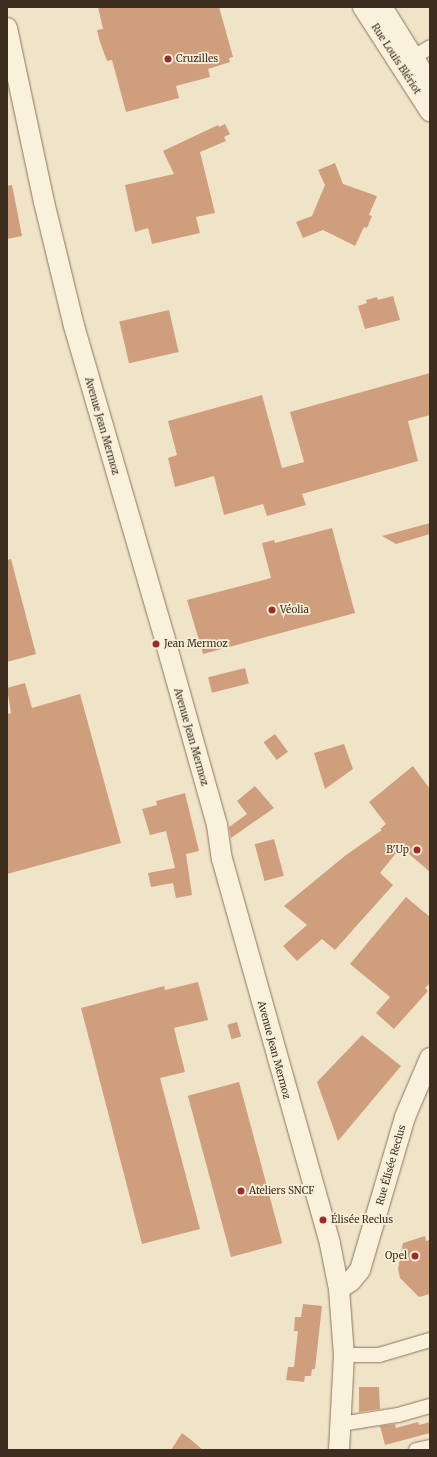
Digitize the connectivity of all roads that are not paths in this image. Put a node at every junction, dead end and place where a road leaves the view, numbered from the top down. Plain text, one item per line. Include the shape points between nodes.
1 (369, 10) edge
2 (7, 28) edge
3 (430, 47) edge
4 (412, 58) junction
5 (430, 84) edge
6 (430, 111) edge
7 (430, 1058) edge
8 (339, 1289) junction
9 (430, 1340) edge
10 (344, 1355) junction
11 (430, 1406) edge
12 (341, 1424) junction
13 (430, 1447) edge
14 (339, 1450) edge
15 (416, 1450) edge

1 - 4 main road, Rue Louis Blériot
1 - 6 main road, Rue Louis Blériot
2 - 8 main road, Avenue Jean Mermoz via 44,202 74,326 216,825 222,859 323,1220
3 - 4 street
4 - 5 main road, Rue Louis Blériot
7 - 8 main road, Rue Élisée Reclus via 405,1117 360,1270 351,1281
8 - 10 main road, Avenue Jean Mermoz
9 - 10 street via 379,1355
10 - 12 main road, Avenue Jean Mermoz
11 - 12 street via 398,1415
12 - 14 main road, Avenue Jean Mermoz
13 - 15 street

